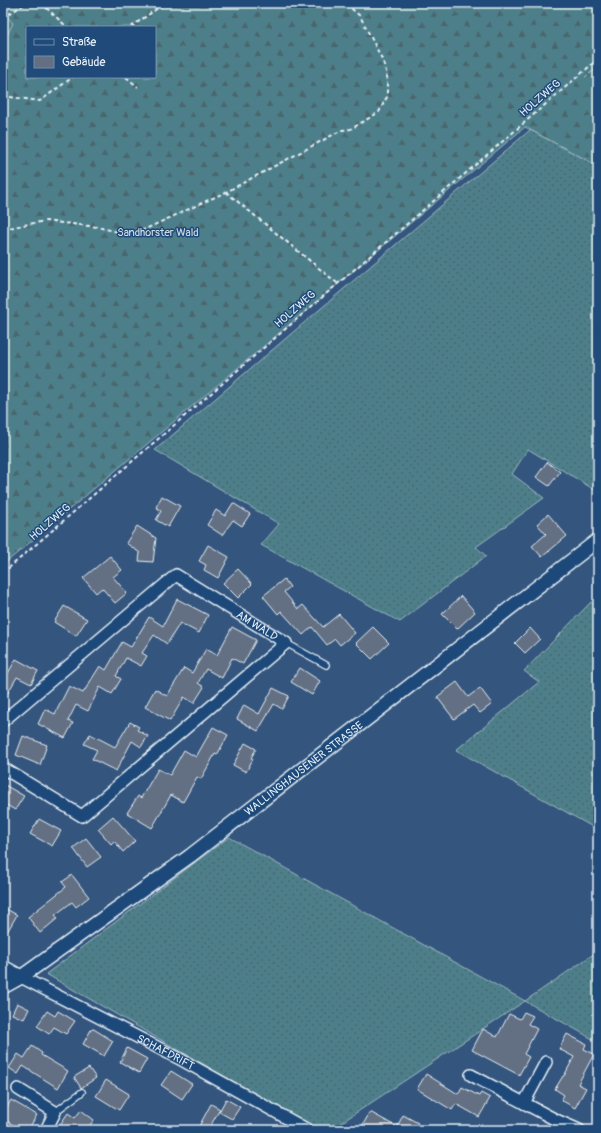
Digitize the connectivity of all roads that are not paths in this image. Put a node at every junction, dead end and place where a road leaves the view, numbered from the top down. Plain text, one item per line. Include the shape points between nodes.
1 (598, 540) edge
2 (286, 643) junction
3 (326, 665) dead end
4 (3, 721) edge
5 (3, 768) edge
6 (3, 968) edge
7 (21, 978) junction
8 (3, 987) edge
9 (546, 1062) dead end
10 (471, 1075) dead end
11 (18, 1089) dead end
12 (82, 1092) dead end
13 (524, 1103) junction
14 (55, 1112) junction
15 (46, 1130) edge
16 (308, 1130) edge
17 (579, 1130) edge

1 - 7 street, WALLINGHAUSENER STRASSE via 190,856
2 - 3 lane
2 - 4 street, AM WALD via 176,575
2 - 5 street, AM WALD via 82,816
6 - 7 street
7 - 8 street, WALLINGHAUSENER STRASSE
7 - 16 street, SCHAFDRIFT via 178,1058
9 - 13 street
10 - 13 street
11 - 14 street
12 - 14 lane
13 - 17 street
14 - 15 street

